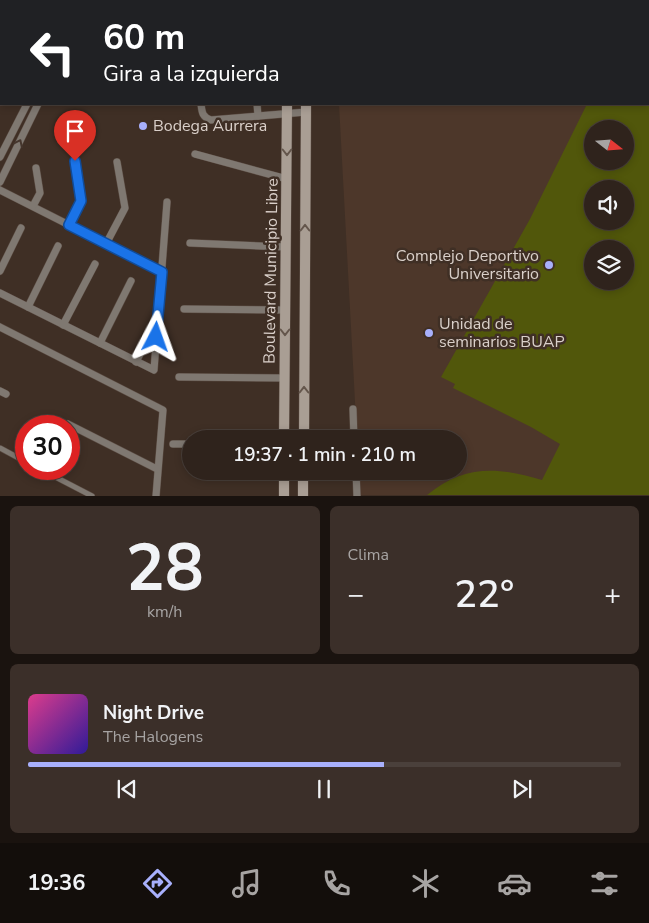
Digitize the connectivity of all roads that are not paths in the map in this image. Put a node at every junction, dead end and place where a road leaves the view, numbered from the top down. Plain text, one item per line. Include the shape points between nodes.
1 (26, 105) edge
2 (38, 105) edge
3 (201, 105) edge
4 (257, 105) edge
5 (287, 108) edge
6 (306, 108) edge
7 (258, 116) junction
8 (195, 154) dead end
9 (0, 157) edge
10 (75, 161) dead end
11 (118, 162) dead end
12 (36, 168) dead end
13 (286, 180) junction
14 (0, 182) edge
15 (0, 190) edge
16 (167, 202) dead end
17 (33, 206) junction
18 (69, 225) junction
19 (21, 228) dead end
20 (106, 244) junction
21 (190, 244) dead end
22 (58, 246) dead end
23 (286, 247) junction
24 (95, 264) dead end
25 (0, 271) edge
26 (162, 272) junction
27 (131, 281) dead end
28 (0, 293) edge
29 (28, 307) junction
30 (184, 310) dead end
31 (285, 310) junction
32 (158, 320) junction
33 (63, 325) junction
34 (0, 327) edge
35 (100, 343) junction
36 (136, 362) junction
37 (179, 377) dead end
38 (285, 378) junction
39 (353, 409) dead end
40 (80, 430) edge
41 (284, 430) edge
42 (304, 430) edge
43 (354, 430) edge
44 (173, 444) dead end
45 (182, 444) edge
46 (0, 448) edge
47 (15, 456) edge
48 (157, 469) junction
49 (61, 480) edge
50 (284, 480) edge
51 (303, 480) edge
52 (356, 480) edge
53 (92, 496) edge
54 (156, 496) edge
55 (284, 496) edge
56 (303, 496) edge
57 (357, 496) edge

1 - 9 street
14 -> 2 street
3 - 7 street via 203,114 211,120
4 - 7 street
5 - 6 street
5 - 7 street
5 -> 13 main road, Boulevard Municipio Libre
42 -> 6 main road, Boulevard Municipio Libre
8 - 13 street
10 - 18 street via 81,201
11 - 20 street via 125,208
12 - 17 street via 40,193
13 - 23 main road, Boulevard Municipio Libre
15 - 17 street
16 - 26 street
17 - 18 street
18 - 20 street
19 - 25 street
20 - 26 street
21 - 23 street
22 - 29 street
23 - 31 main road, Boulevard Municipio Libre
24 - 33 street
26 - 32 street
27 - 35 street
28 - 29 street
29 - 33 street
30 - 31 street
31 -> 38 main road, Boulevard Municipio Libre
32 - 36 street
32 - 36 street via 154,370
33 - 35 street
34 - 48 street via 163,410
35 - 36 street
37 - 38 street
38 - 41 main road, Boulevard Municipio Libre
39 - 43 street
40 - 48 street
44 - 45 street
46 - 47 street
48 - 54 street
49 - 53 street
50 - 55 main road
51 - 56 main road
52 - 57 street

